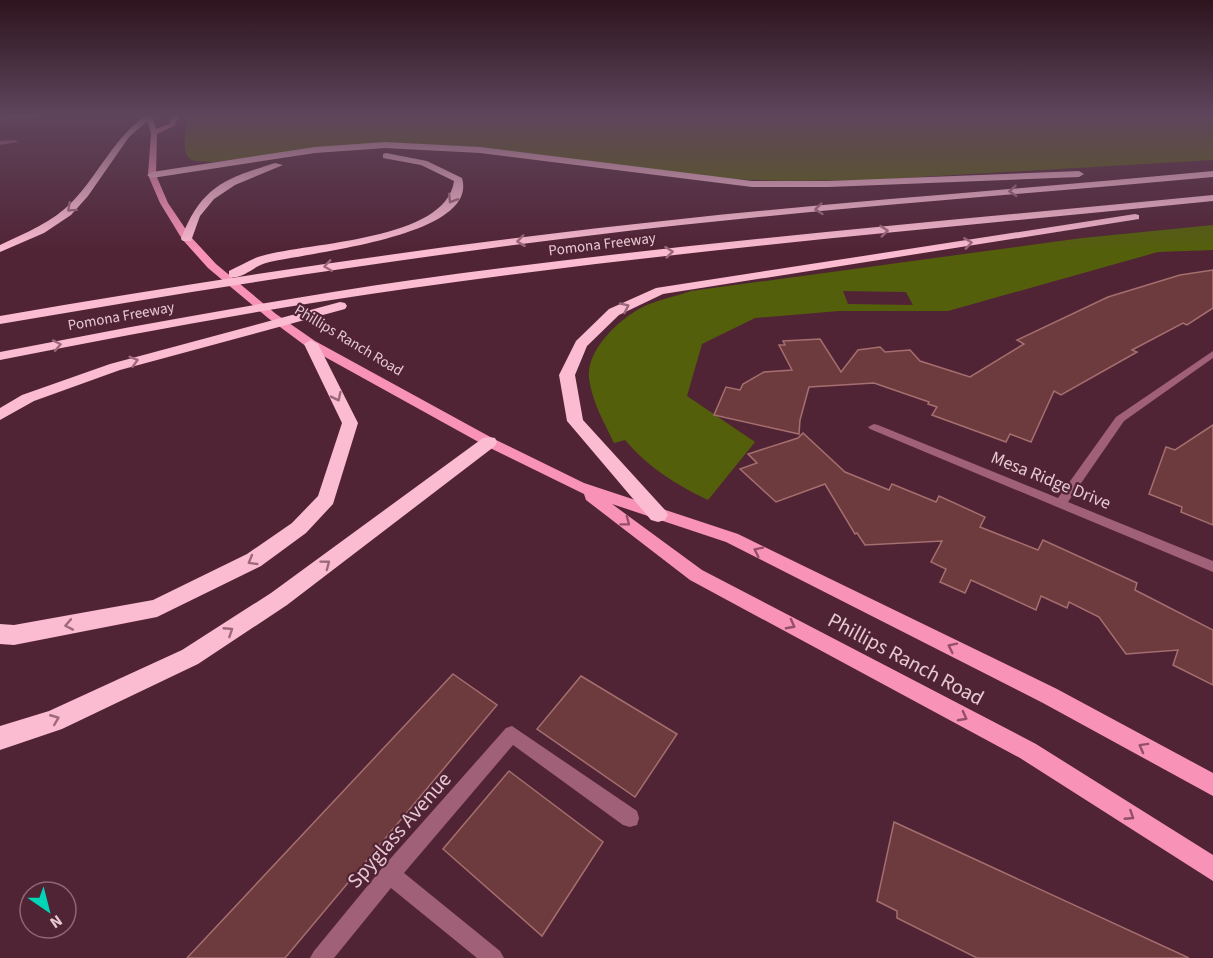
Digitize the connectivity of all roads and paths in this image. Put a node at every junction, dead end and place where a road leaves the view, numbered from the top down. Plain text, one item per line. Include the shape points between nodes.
1 (108, 161) edge
2 (153, 161) edge
3 (245, 161) edge
4 (301, 161) edge
5 (414, 161) edge
6 (566, 161) edge
7 (1213, 168) edge
8 (1099, 173) dead end
9 (1087, 174) dead end
10 (1213, 174) edge
11 (152, 175) junction
12 (1213, 181) edge
13 (1072, 186) junction
14 (1213, 191) edge
15 (1213, 198) edge
16 (1213, 205) edge
17 (187, 239) junction
18 (0, 249) edge
19 (445, 280) junction
20 (216, 283) junction
21 (139, 296) junction
22 (204, 318) junction
23 (0, 320) edge
24 (0, 332) edge
25 (311, 344) junction
26 (1213, 354) edge
27 (0, 356) edge
28 (0, 415) edge
29 (874, 427) dead end
30 (489, 442) junction
31 (579, 487) junction
32 (1061, 503) junction
33 (658, 515) junction
34 (1213, 567) edge
35 (0, 634) edge
36 (0, 738) edge
37 (1213, 785) edge
38 (630, 818) dead end
39 (1213, 869) edge
40 (390, 874) junction
41 (321, 958) edge
42 (493, 958) edge

1 -> 18 highway via 75,206 54,223
2 - 11 main road, Phillips Ranch Road
3 - 11 highway
17 -> 4 highway via 195,215 216,193 246,175
5 -> 20 highway via 438,167 459,180 450,205 408,229 261,260
6 - 9 highway via 752,184
7 - 8 highway
10 - 13 highway, Pomona Freeway
11 - 17 main road, Phillips Ranch Road
12 - 13 highway via 1120,189
13 -> 20 highway, Pomona Freeway via 680,222
14 - 22 highway via 774,230 592,251 286,294
19 -> 15 highway, Pomona Freeway via 663,253
33 -> 16 highway via 574,421 567,375 580,344 614,312 660,291
17 - 25 main road, Phillips Ranch Road via 272,316
19 - 22 highway, Pomona Freeway
28 -> 19 highway via 28,398 115,367
20 - 21 highway, Pomona Freeway
21 - 23 highway, Pomona Freeway
21 - 24 highway via 76,317
27 -> 22 highway, Pomona Freeway
25 - 30 main road, Phillips Ranch Road
25 -> 35 highway via 350,423 326,499 300,528 254,561 156,608 14,635
26 - 32 street via 1119,419
29 - 32 street, Mesa Ridge Drive
30 - 31 main road, Phillips Ranch Road
36 -> 30 highway via 53,721 190,657 279,598
31 - 33 main road, Phillips Ranch Road
31 -> 39 main road, Phillips Ranch Road via 696,575 1028,751
32 - 34 street, Mesa Ridge Drive
37 -> 33 main road, Phillips Ranch Road via 1050,696 732,538
38 - 40 street, Spyglass Avenue via 512,734
40 - 41 street, Spyglass Avenue
40 - 42 street

